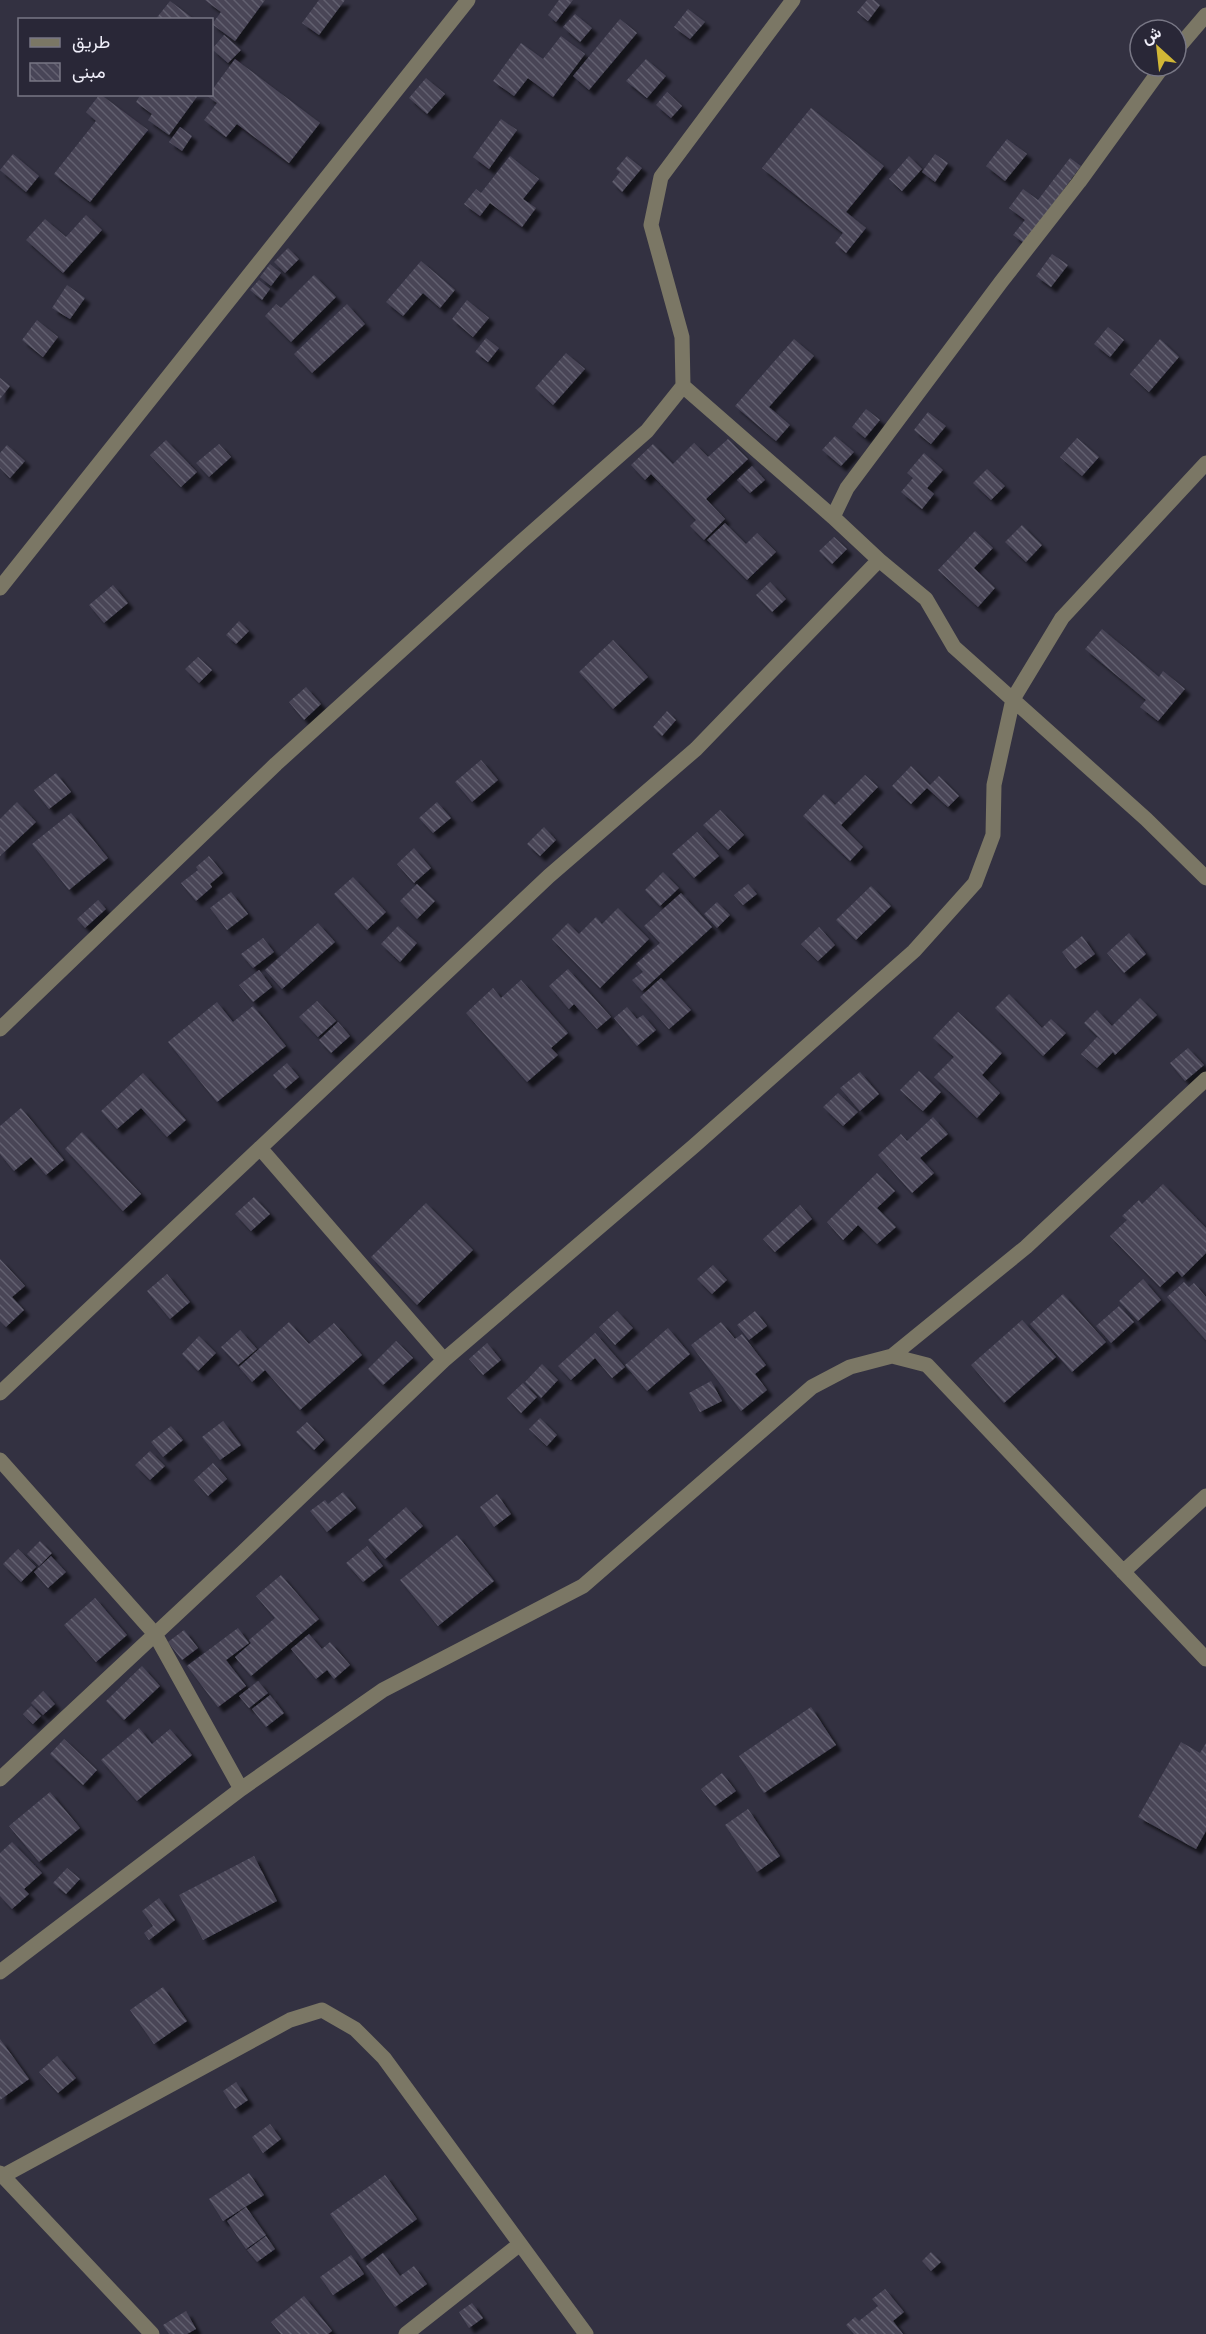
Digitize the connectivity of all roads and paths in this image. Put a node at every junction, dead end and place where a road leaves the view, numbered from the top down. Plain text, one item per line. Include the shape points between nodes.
1 (468, 0) edge
2 (793, 0) edge
3 (1206, 15) edge
4 (1188, 36) edge
5 (1154, 78) edge
6 (683, 386) junction
7 (1206, 463) edge
8 (833, 517) junction
9 (879, 560) junction
10 (0, 588) edge
11 (1013, 699) junction
12 (1206, 878) edge
13 (0, 1029) edge
14 (1206, 1079) edge
15 (260, 1148) junction
16 (892, 1356) junction
17 (444, 1360) junction
18 (0, 1393) edge
19 (0, 1460) edge
20 (1206, 1496) edge
21 (1123, 1572) junction
22 (155, 1634) junction
23 (1206, 1659) edge
24 (0, 1779) edge
25 (241, 1789) junction
26 (0, 1972) edge
27 (1, 2174) edge
28 (520, 2244) junction
29 (152, 2334) edge
30 (406, 2334) edge
31 (586, 2334) edge

1 - 10 street
2 - 6 street via 661,177 651,225 682,337
3 - 4 street
5 - 8 street via 847,488
6 - 8 street
6 - 13 street via 647,431 276,764
7 - 11 street via 1062,618
8 - 9 street
9 - 11 street via 926,599 954,647
9 - 15 street via 696,749 549,876
11 - 12 street
11 - 17 street via 994,785 993,835 975,883 914,951
14 - 16 street via 1026,1247
15 - 17 street
15 - 18 street
16 - 21 street via 927,1365
16 - 25 street via 850,1367 812,1387 583,1586 383,1690
17 - 22 street
19 - 22 street
20 - 21 street
21 - 23 street
22 - 24 street
22 - 25 street
25 - 26 street
27 - 28 street via 290,2020 322,2010 355,2029 384,2058
27 - 29 street
28 - 30 street
28 - 31 street

